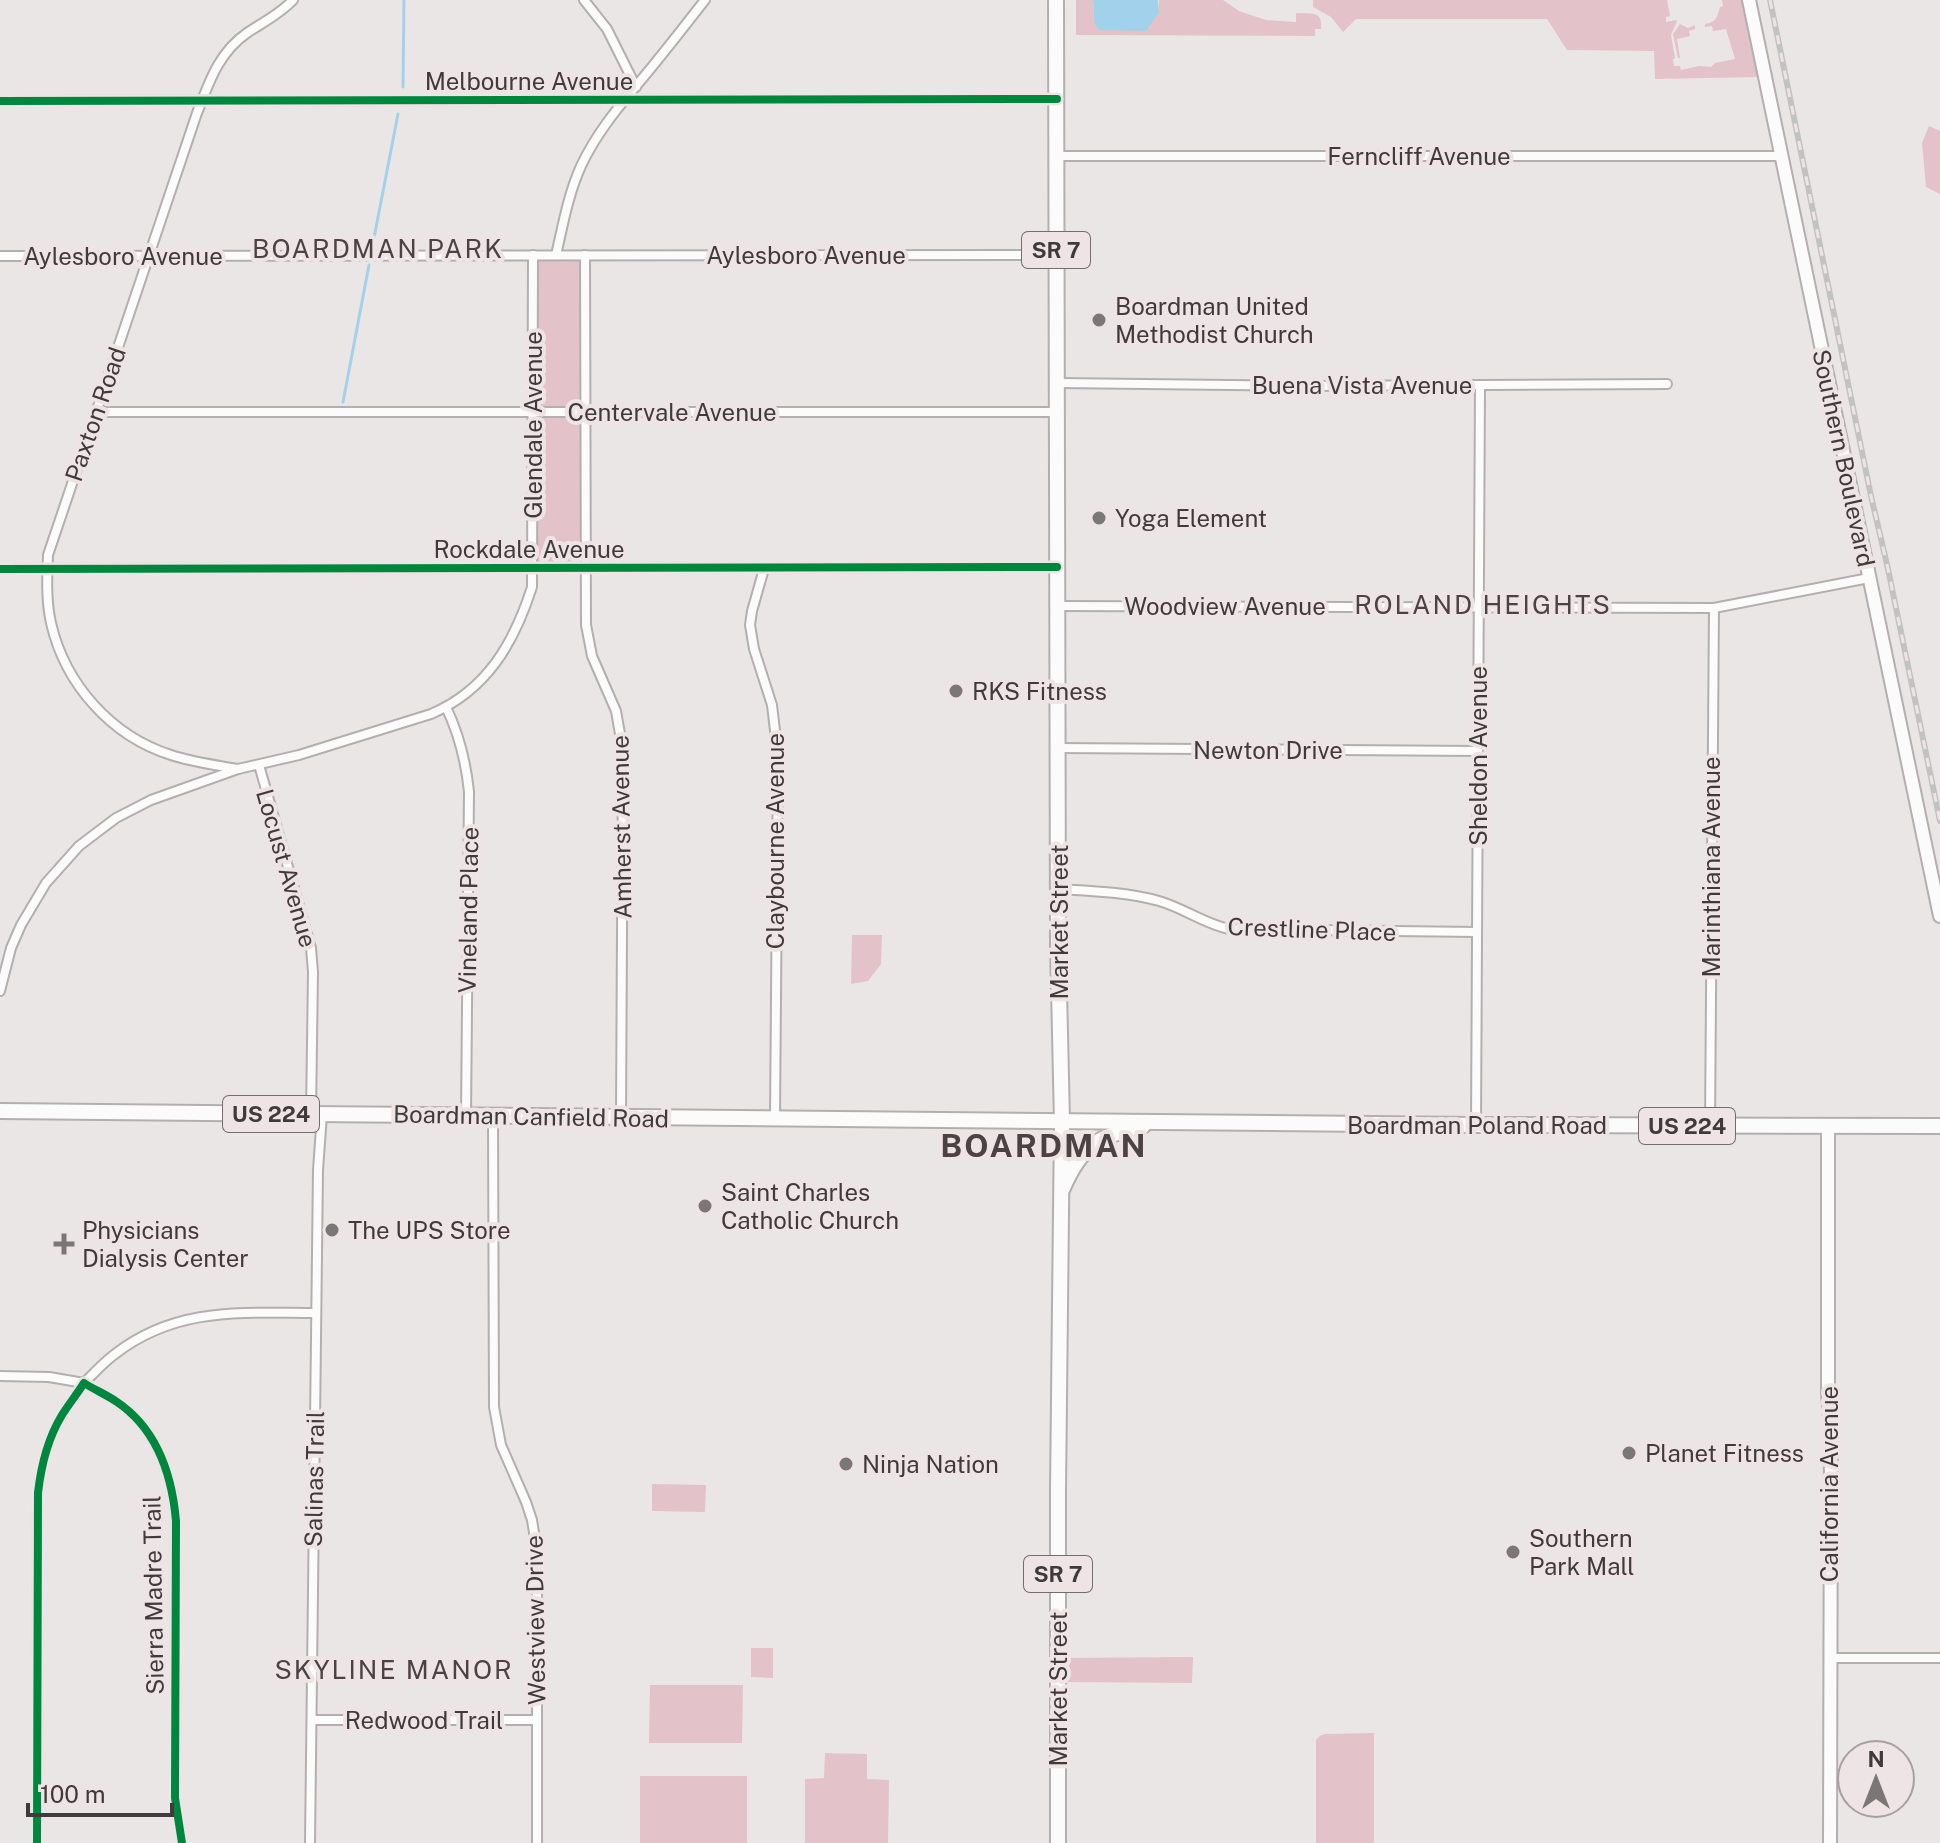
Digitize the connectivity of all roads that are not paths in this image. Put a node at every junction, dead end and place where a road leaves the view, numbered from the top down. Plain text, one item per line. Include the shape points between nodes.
1 (293, 0) edge
2 (584, 0) edge
3 (705, 0) edge
4 (1056, 0) edge
5 (1749, 0) edge
6 (636, 87) junction
7 (1057, 99) junction
8 (622, 100) junction
9 (0, 101) edge
10 (202, 101) junction
11 (1057, 156) junction
12 (1781, 156) junction
13 (533, 255) junction
14 (556, 255) junction
15 (585, 255) junction
16 (1056, 255) junction
17 (0, 256) edge
18 (149, 256) junction
19 (1058, 383) junction
20 (1667, 384) dead end
21 (1480, 386) junction
22 (96, 412) junction
23 (533, 412) junction
24 (586, 412) junction
25 (1057, 412) junction
26 (1057, 567) junction
27 (0, 569) edge
28 (48, 569) junction
29 (585, 569) junction
30 (764, 569) junction
31 (533, 570) junction
32 (1869, 578) junction
33 (1058, 606) junction
34 (1479, 607) junction
35 (1714, 608) junction
36 (446, 707) junction
37 (1058, 748) junction
38 (1478, 751) junction
39 (259, 765) junction
40 (238, 769) junction
41 (1058, 889) junction
42 (1940, 916) edge
43 (1477, 932) junction
44 (0, 991) edge
45 (0, 1111) edge
46 (317, 1114) junction
47 (466, 1116) junction
48 (493, 1116) junction
49 (621, 1117) junction
50 (775, 1118) junction
51 (1062, 1121) junction
52 (1169, 1122) junction
53 (1476, 1125) junction
54 (1828, 1125) junction
55 (1710, 1126) junction
56 (1940, 1126) edge
57 (1062, 1192) junction
58 (316, 1313) junction
59 (0, 1376) edge
60 (84, 1383) junction
61 (1830, 1658) junction
62 (1940, 1658) edge
63 (312, 1720) junction
64 (537, 1720) junction
65 (37, 1843) edge
66 (182, 1843) edge
67 (310, 1843) edge
68 (537, 1843) edge
69 (1058, 1843) edge
70 (1830, 1843) edge

1 - 10 street, Paxton Road via 228,50
2 - 6 street via 607,29
3 - 6 street
4 - 7 main road, Market Street / SR 7
5 - 12 street, Southern Boulevard
6 - 8 street
7 - 8 street, Melbourne Avenue
7 - 11 main road, Market Street / SR 7
8 - 10 street, Melbourne Avenue
8 - 14 street via 582,164
9 - 10 street, Melbourne Avenue
10 - 18 street, Paxton Road
11 - 12 street, Ferncliff Avenue
11 - 16 main road, Market Street / SR 7
12 - 32 street, Southern Boulevard
13 - 14 street
13 - 18 street, Aylesboro Avenue
13 - 23 street, Glendale Avenue
14 - 15 street, Aylesboro Avenue
15 - 16 street, Aylesboro Avenue
15 - 24 street, Amherst Avenue
16 - 19 main road, Market Street / SR 7
17 - 18 street, Aylesboro Avenue
18 - 22 street, Paxton Road
19 - 21 street, Buena Vista Avenue
19 - 25 main road, Market Street / SR 7
20 - 21 street, Buena Vista Avenue
21 - 34 street, Sheldon Avenue
22 - 23 street, Centervale Avenue
22 - 28 street, Paxton Road via 49,551
23 - 24 street, Centervale Avenue
23 - 31 street, Glendale Avenue
24 - 25 street, Centervale Avenue
24 - 29 street, Amherst Avenue
25 - 26 main road, Market Street / SR 7
26 - 30 street, Rockdale Avenue
26 - 33 main road, Market Street / SR 7
27 - 28 street, Rockdale Avenue
28 - 31 street, Rockdale Avenue
28 - 40 street, Paxton Road via 48,605 56,639 69,671 97,708 154,749
29 - 30 street, Rockdale Avenue
29 - 31 street, Rockdale Avenue
29 - 49 street, Amherst Avenue via 588,643 616,711 623,751
30 - 50 street, Claybourne Avenue via 750,625 772,705 778,756
31 - 36 street, Glendale Avenue via 525,611 508,647 484,677
32 - 35 street, Woodview Avenue
32 - 42 street, Southern Boulevard
33 - 34 street, Woodview Avenue
33 - 37 main road, Market Street / SR 7
34 - 35 street, Woodview Avenue
34 - 38 street, Sheldon Avenue
35 - 55 street, Marinthiana Avenue
36 - 39 street, Glendale Avenue
36 - 47 street, Vineland Place via 463,753 469,792
37 - 38 street, Newton Drive
37 - 41 main road, Market Street / SR 7
38 - 43 street, Sheldon Avenue
39 - 40 street, Glendale Avenue
39 - 46 street, Locust Avenue via 311,948
40 - 44 street, Glendale Avenue via 133,808 79,846 32,903 11,948
41 - 43 street, Crestline Place via 1146,898 1229,929
41 - 51 main road, Market Street / SR 7
43 - 53 street, Sheldon Avenue
45 - 46 main road, Boardman Canfield Road / US 224
46 - 47 main road, Boardman Canfield Road / US 224
46 - 58 street, Salinas Trail
47 - 48 main road, Boardman Canfield Road / US 224
48 - 49 main road, Boardman Canfield Road / US 224
48 - 64 street, Westview Drive via 494,1407 501,1445 526,1502 535,1539
49 - 50 main road, Boardman Canfield Road / US 224
50 - 51 main road, Boardman Canfield Road / US 224
51 - 52 main road, Boardman Poland Road / US 224
51 - 57 main road, Market Street / SR 7
52 - 53 main road, Boardman Poland Road / US 224
52 - 57 main road via 1095,1143 1079,1158
53 - 55 main road, Boardman Poland Road / US 224
54 - 55 main road, Boardman Poland Road / US 224
54 - 56 main road, Boardman Poland Road / US 224
54 - 61 street, California Avenue
57 - 69 main road, Market Street / SR 7
58 - 60 street via 225,1313 179,1321 127,1345
58 - 63 street, Salinas Trail
59 - 60 street
60 - 65 street via 53,1433 38,1493
60 - 66 street, Sierra Madre Trail via 141,1424 160,1452 171,1486 176,1521 175,1798
61 - 62 street
61 - 70 street, California Avenue
63 - 64 street, Redwood Trail
63 - 67 street, Salinas Trail
64 - 68 street, Westview Drive

